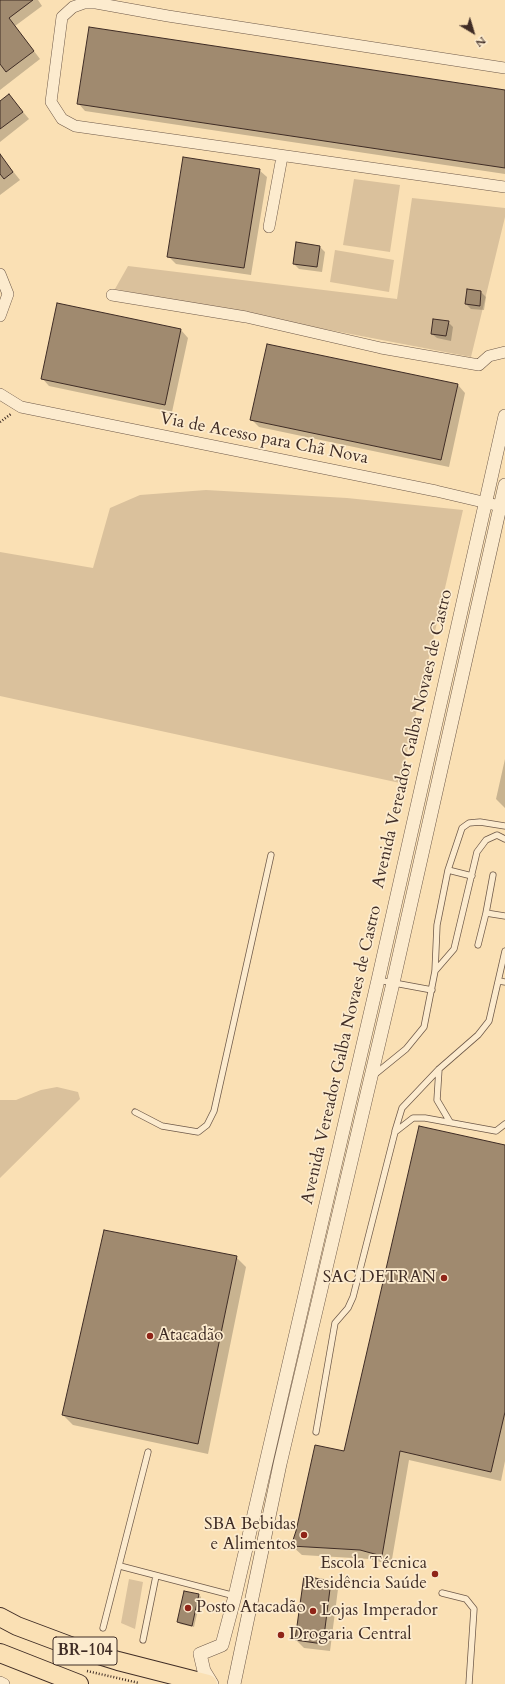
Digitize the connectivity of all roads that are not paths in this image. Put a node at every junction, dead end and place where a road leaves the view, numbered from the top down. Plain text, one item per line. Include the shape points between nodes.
1 (505, 68) edge
2 (282, 157) junction
3 (505, 187) edge
4 (269, 227) dead end
5 (0, 274) edge
6 (112, 295) dead end
7 (0, 316) edge
8 (505, 352) edge
9 (0, 394) edge
10 (505, 416) edge
11 (502, 441) edge
12 (505, 485) edge
13 (485, 502) junction
14 (500, 506) junction
15 (505, 826) edge
16 (505, 839) edge
17 (272, 855) dead end
18 (448, 870) junction
19 (493, 875) dead end
20 (472, 876) junction
21 (486, 913) junction
22 (505, 916) edge
23 (478, 946) dead end
24 (505, 951) edge
25 (435, 970) junction
26 (378, 980) junction
27 (502, 982) edge
28 (393, 983) junction
29 (432, 990) junction
30 (439, 1069) junction
31 (371, 1077) junction
32 (135, 1112) dead end
33 (451, 1123) junction
34 (505, 1124) edge
35 (395, 1132) junction
36 (316, 1432) dead end
37 (148, 1452) dead end
38 (120, 1566) junction
39 (156, 1576) junction
40 (442, 1593) dead end
41 (235, 1596) junction
42 (0, 1617) edge
43 (103, 1628) dead end
44 (143, 1640) dead end
45 (0, 1653) edge
46 (0, 1682) edge
47 (4, 1684) edge
48 (78, 1684) edge
49 (208, 1684) edge
50 (212, 1684) edge
51 (234, 1684) edge
52 (469, 1684) edge

1 - 2 street via 96,3 84,3 73,7 62,17 51,102 62,120 75,126
2 - 3 street
2 - 4 street
5 - 7 street via 8,294
6 - 8 street via 246,317 381,348 479,365 489,356
9 - 13 street, Via de Acesso para Chã Nova via 21,407
10 - 11 street, Avenida Vereador Galba Novaes de Castro
11 - 13 street, Avenida Vereador Galba Novaes de Castro
12 - 14 street, Avenida Vereador Galba Novaes de Castro
13 - 14 street, Via de Acesso para Chã Nova
13 - 26 street, Avenida Vereador Galba Novaes de Castro
14 - 28 street, Avenida Vereador Galba Novaes de Castro
15 - 18 lane via 468,823 462,828
16 - 20 lane via 497,835 486,840 478,852
17 - 32 lane via 214,1111 207,1125 198,1132 162,1126
18 - 20 lane
18 - 25 lane via 437,925
19 - 21 lane
20 - 25 lane via 454,949
21 - 22 lane
21 - 23 lane
24 - 27 lane
25 - 29 lane
26 - 28 lane
26 - 41 street, Avenida Vereador Galba Novaes de Castro
27 - 30 lane via 489,1021 478,1035
28 - 29 lane
28 - 31 street, Avenida Vereador Galba Novaes de Castro
29 - 31 lane via 424,1027 406,1049
30 - 33 lane via 437,1100
30 - 35 lane via 402,1108
31 - 51 street, Avenida Vereador Galba Novaes de Castro via 280,1464
33 - 34 lane via 496,1131
33 - 35 lane via 413,1118
35 - 36 lane via 353,1298 335,1324
37 - 38 lane
38 - 39 lane
38 - 43 lane
39 - 41 lane
39 - 44 lane
40 - 52 lane via 466,1599 474,1609
41 - 50 street, Avenida Vereador Galba Novaes de Castro via 222,1645 200,1654 204,1671
42 - 49 highway, BR-104 via 73,1647
45 - 48 highway, BR-104
46 - 47 street

